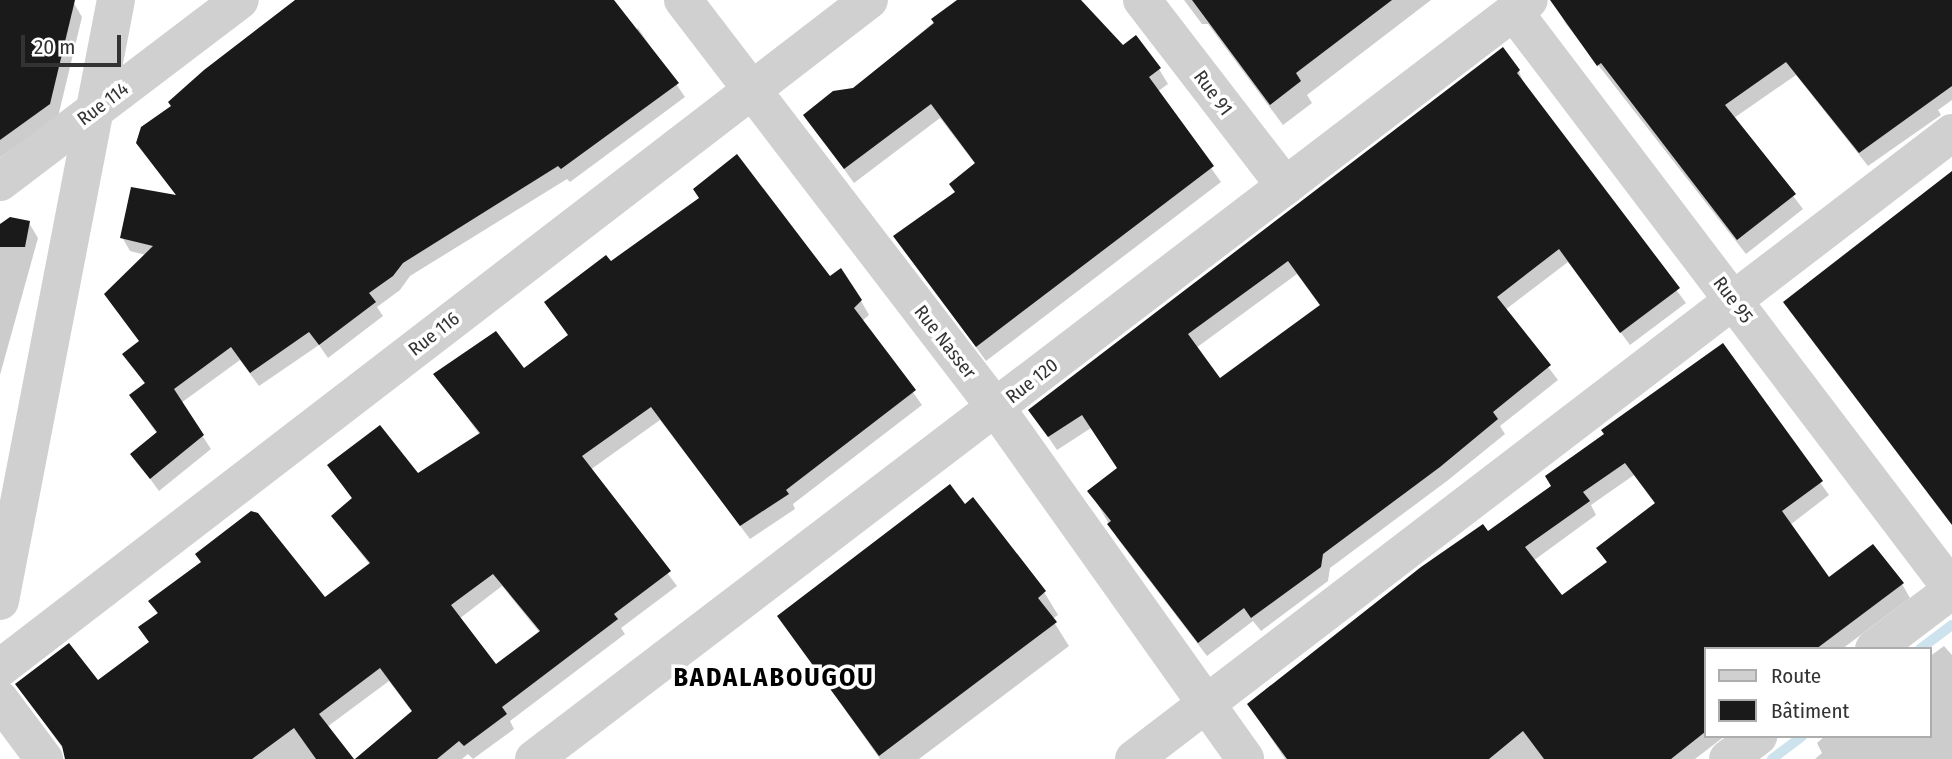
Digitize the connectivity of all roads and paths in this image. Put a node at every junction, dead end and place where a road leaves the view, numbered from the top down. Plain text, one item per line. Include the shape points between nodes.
1 (116, 0) edge
2 (240, 0) edge
3 (683, 0) edge
4 (869, 0) edge
5 (1142, 0) edge
6 (1522, 6) edge
7 (750, 90) junction
8 (94, 110) junction
9 (1952, 133) edge
10 (0, 182) edge
11 (1284, 187) junction
12 (1733, 300) junction
13 (996, 408) junction
14 (1952, 590) edge
15 (0, 601) edge
16 (1877, 647) edge
17 (0, 668) edge
18 (0, 700) edge
19 (1203, 704) junction
20 (1755, 738) edge
21 (44, 759) edge
22 (534, 759) edge
23 (1133, 759) edge
24 (1245, 759) edge
25 (1728, 759) edge

1 - 8 street
2 - 8 street, Rue 114
3 - 7 street, Rue Nasser
4 - 7 street, Rue 116
5 - 11 street, Rue 91
6 - 11 street, Rue 120
6 - 12 street, Rue 95
7 - 13 street, Rue Nasser
7 - 17 street, Rue 116
8 - 10 street, Rue 114
8 - 15 street
9 - 12 street
11 - 13 street, Rue 120
12 - 14 street, Rue 95
12 - 19 street
13 - 19 street, Rue Nasser
13 - 22 street, Rue 120
14 - 16 street
18 - 21 street
19 - 23 street
19 - 24 street, Rue Nasser
20 - 25 street

